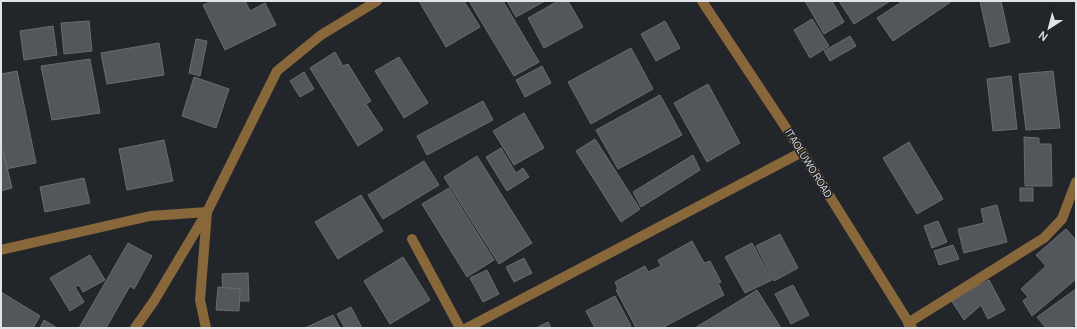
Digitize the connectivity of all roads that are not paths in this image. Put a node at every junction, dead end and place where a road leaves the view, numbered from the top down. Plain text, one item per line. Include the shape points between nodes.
1 (377, 1) edge
2 (702, 1) edge
3 (802, 152) junction
4 (1076, 182) edge
5 (207, 212) junction
6 (412, 239) dead end
7 (1, 250) edge
8 (910, 325) edge
9 (135, 328) edge
10 (206, 328) edge
11 (460, 328) edge
12 (467, 328) edge

1 - 5 street via 321,35 277,71
2 - 3 street, ITAOLUWO ROAD
3 - 8 street, ITAOLUWO ROAD
3 - 12 street
4 - 8 street via 1062,219 1044,238
5 - 7 street via 150,216
5 - 9 street
5 - 10 street via 200,300
6 - 11 street

